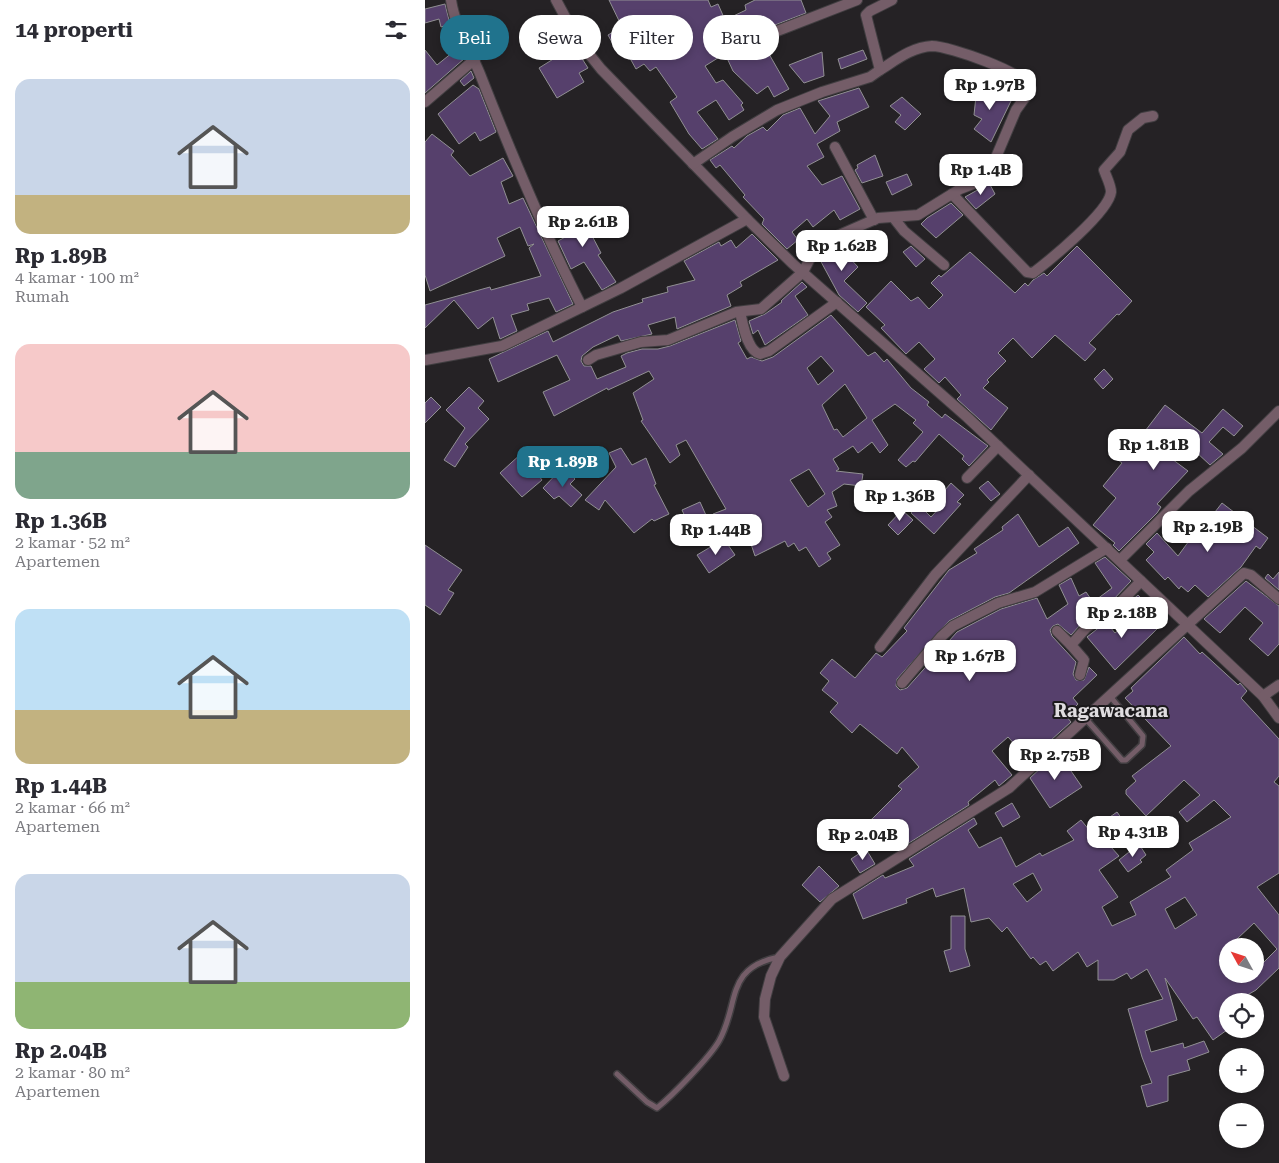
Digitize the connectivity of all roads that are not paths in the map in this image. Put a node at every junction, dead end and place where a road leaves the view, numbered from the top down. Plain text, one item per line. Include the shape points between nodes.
1 (451, 0) edge
2 (556, 0) edge
3 (856, 0) edge
4 (892, 0) edge
5 (872, 4) edge
6 (455, 15) edge
7 (779, 30) edge
8 (475, 60) joint
9 (880, 70) junction
10 (425, 102) edge
11 (1153, 116) dead end
12 (835, 146) dead end
13 (693, 164) junction
14 (952, 194) junction
15 (871, 213) junction
16 (893, 217) junction
17 (747, 219) junction
18 (943, 265) dead end
19 (798, 268) junction
20 (837, 302) junction
21 (582, 307) junction
22 (740, 312) junction
23 (425, 360) edge
24 (588, 360) dead end
25 (1279, 411) edge
26 (998, 446) junction
27 (1029, 475) junction
28 (967, 478) dead end
29 (1107, 548) junction
30 (1120, 560) junction
31 (1141, 581) junction
32 (1279, 599) edge
33 (1188, 626) junction
34 (1057, 631) dead end
35 (1071, 645) junction
36 (880, 647) dead end
37 (1081, 675) dead end
38 (902, 682) dead end
39 (1279, 685) edge
40 (1109, 695) junction
41 (1263, 696) junction
42 (1085, 717) junction
43 (1279, 718) edge
44 (780, 957) junction
45 (617, 1074) dead end
46 (784, 1076) dead end

1 - 6 street
2 - 13 street via 577,39 601,69
3 - 7 street
4 - 5 street
5 - 9 street via 866,16
8 - 10 street
8 - 21 street via 513,158
9 - 13 street via 870,77 777,110
9 - 14 street via 904,55 932,46 988,61 1030,85 1031,89 1016,110 994,162 978,182
11 - 14 street via 1143,118 1128,130 1120,152 1104,170 1111,189 1107,200 1077,237 1033,273 1027,272
12 - 15 street
13 - 17 street
14 - 16 street via 918,215
15 - 16 street
15 - 19 street via 815,249
16 - 18 street
17 - 19 street
17 - 21 street
19 - 20 street
19 - 22 street via 761,308
20 - 22 street via 760,354 754,352 750,345
20 - 26 street
21 - 23 street via 502,346
22 - 24 street via 668,340 641,342
25 - 30 street via 1242,448 1189,490
26 - 27 street
26 - 28 street
27 - 29 street
27 - 36 street via 935,575
29 - 30 street
29 - 38 street via 1035,592 998,603 953,626
30 - 31 street
31 - 33 street
31 - 35 street
32 - 33 street via 1245,572
33 - 40 street
33 - 41 street
34 - 35 street
35 - 37 street via 1084,660
39 - 41 street
40 - 42 street
40 - 42 lane via 1143,736 1142,745 1126,760 1122,760
41 - 43 street
42 - 44 street via 1009,788 837,894
44 - 45 lane via 764,960 741,978 719,1042 657,1108
44 - 46 street via 771,976 764,1017

